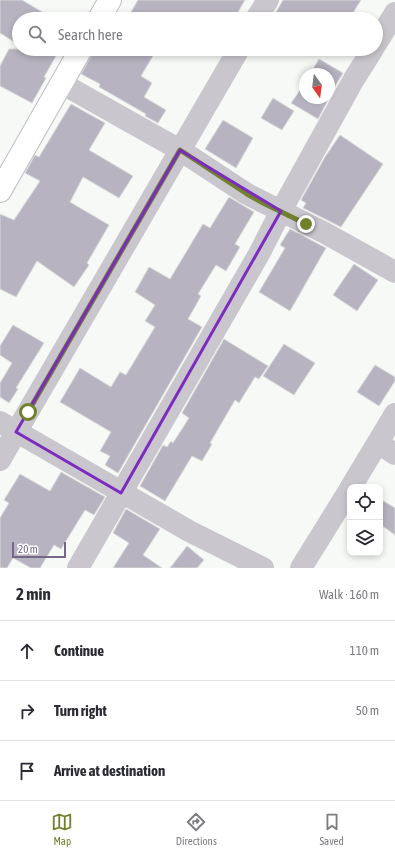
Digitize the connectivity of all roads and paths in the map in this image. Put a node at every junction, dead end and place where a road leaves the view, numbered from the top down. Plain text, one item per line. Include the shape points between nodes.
1 (110, 0) edge
2 (268, 0) edge
3 (103, 12) edge
4 (260, 12) edge
5 (395, 13) edge
6 (383, 33) edge
7 (77, 56) edge
8 (235, 56) edge
9 (369, 56) edge
10 (61, 83) junction
11 (180, 150) junction
12 (0, 191) edge
13 (281, 211) junction
14 (395, 272) edge
15 (395, 414) edge
16 (8, 427) edge
17 (386, 449) edge
18 (0, 460) edge
19 (354, 484) edge
20 (121, 493) junction
21 (347, 493) edge
22 (78, 568) edge
23 (262, 568) edge
24 (301, 568) edge

1 - 3 street
2 - 4 street
5 - 6 street
7 - 10 street
8 - 11 street
9 - 13 street
10 - 11 street
10 - 12 street
11 - 13 street via 247,194
11 - 16 street
13 - 14 street
13 - 20 street via 259,254
15 - 17 street
16 - 18 street
16 - 20 street
17 - 19 street
20 - 22 street
20 - 23 street
21 - 24 street

